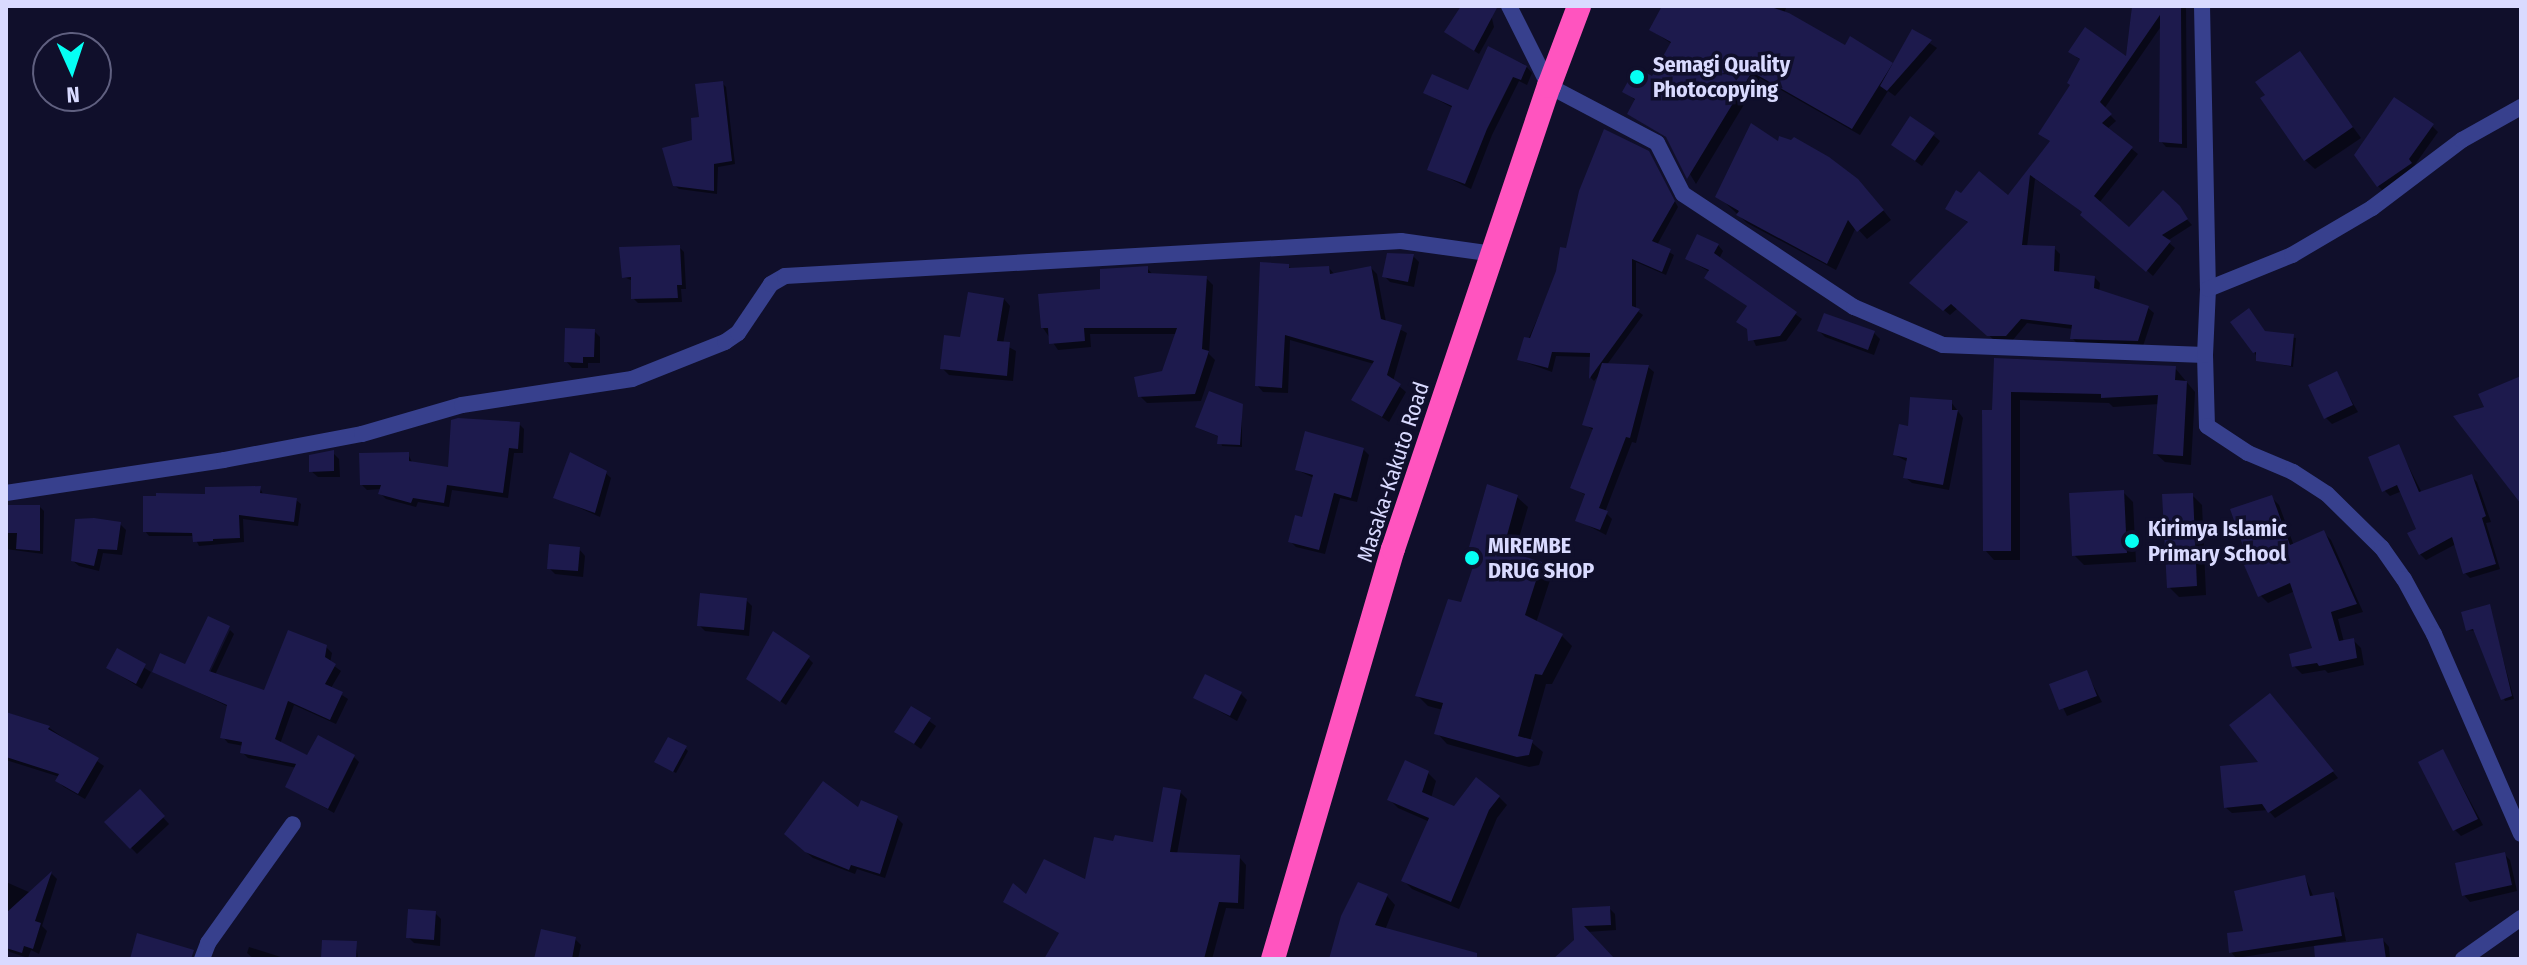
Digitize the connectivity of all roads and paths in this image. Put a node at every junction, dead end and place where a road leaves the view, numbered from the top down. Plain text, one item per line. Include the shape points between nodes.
1 (1509, 6) edge
2 (1579, 6) edge
3 (2202, 6) edge
4 (1549, 86) junction
5 (2521, 107) edge
6 (1493, 254) junction
7 (2208, 289) junction
8 (2205, 355) junction
9 (6, 493) edge
10 (293, 824) dead end
11 (2521, 834) edge
12 (2521, 918) edge
13 (202, 959) edge
14 (1273, 959) edge
15 (2463, 959) edge

1 - 4 street
2 - 4 highway, Masaka-Kakuto Road
3 - 7 street
4 - 6 highway, Masaka-Kakuto Road
4 - 8 street via 1657,143 1683,194 1785,264 1854,307 1922,338 1943,345
5 - 7 street via 2462,140 2372,208 2292,255
6 - 9 street via 1401,241 785,276 771,284 738,333 725,342 632,379 462,405 362,434 224,460
6 - 14 highway, Masaka-Kakuto Road via 1393,549
7 - 8 street
8 - 11 street via 2207,426 2327,494 2382,548 2404,579 2434,634
10 - 13 street
12 - 15 street

